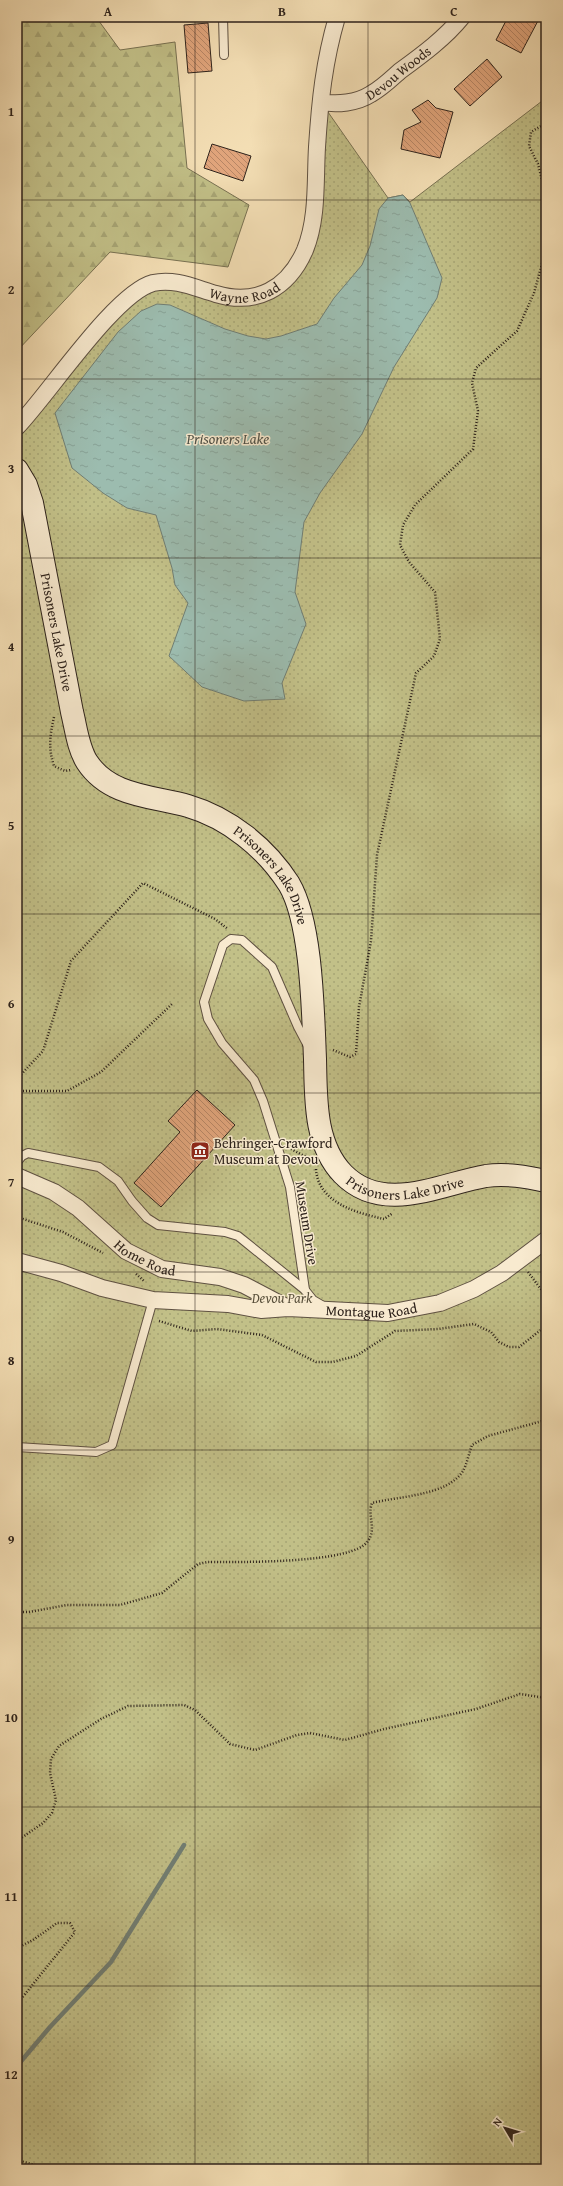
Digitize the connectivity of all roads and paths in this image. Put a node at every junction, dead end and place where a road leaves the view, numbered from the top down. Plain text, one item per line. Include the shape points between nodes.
1 (223, 17) edge
2 (337, 17) edge
3 (462, 17) edge
4 (224, 55) dead end
5 (321, 102) junction
6 (546, 123) edge
7 (546, 196) edge
8 (546, 249) edge
9 (17, 427) edge
10 (17, 470) edge
11 (242, 940) junction
12 (172, 1004) dead end
13 (306, 1031) junction
14 (17, 1079) edge
15 (17, 1091) edge
16 (294, 1151) dead end
17 (17, 1162) edge
18 (317, 1162) dead end
19 (17, 1176) edge
20 (546, 1181) edge
21 (17, 1218) edge
22 (546, 1240) edge
23 (109, 1256) dead end
24 (524, 1258) junction
25 (17, 1261) edge
26 (134, 1273) dead end
27 (305, 1290) junction
28 (546, 1296) edge
29 (152, 1300) junction
30 (288, 1308) junction
31 (329, 1310) junction
32 (148, 1316) junction
33 (546, 1326) edge
34 (546, 1420) edge
35 (17, 1447) edge
36 (17, 1612) edge
37 (546, 1698) edge
38 (17, 1841) edge
39 (17, 1948) edge
40 (17, 2004) edge
41 (17, 2160) edge
42 (49, 2169) edge

1 - 4 lane
2 - 5 street, Wayne Road via 323,73
3 - 5 street, Devou Woods via 428,50 371,95 352,102
5 - 9 street, Wayne Road via 316,204 305,250 295,268 279,285 255,298 217,294 177,282 165,281 142,288 120,304
6 - 7 path via 531,132 529,146 538,164
8 - 13 path via 534,293 517,331 476,368 472,384 478,411 473,450 415,505 403,525 400,545 409,562 435,592 440,639 434,656 416,673 378,848 371,941 359,1007 356,1054 350,1057 340,1054
10 - 13 street, Prisoners Lake Drive via 32,503 72,712 86,761 113,786 128,793 189,806 220,819 243,834 272,862 289,885 301,912 309,968
11 - 13 lane via 272,967
11 - 14 path via 215,919 143,883 71,960 43,1051
11 - 27 lane, Museum Drive via 231,939 223,945 204,1002 208,1020 222,1043 254,1080 263,1101 290,1187
12 - 15 path via 101,1072 66,1091
13 - 20 street, Prisoners Lake Drive via 315,1058 316,1101 323,1142 344,1175 364,1189 376,1194 399,1195 488,1176 523,1176
16 - 18 path
17 - 27 lane via 28,1153 99,1167 118,1181 147,1218 158,1225 225,1232 238,1236
19 - 30 street, Home Road via 54,1192 78,1208 126,1251 162,1269 220,1277 244,1285
21 - 23 path via 63,1232
22 - 24 street, Montague Road
24 - 28 path via 529,1275
24 - 31 street, Montague Road via 474,1289 440,1303 388,1313
25 - 29 street, Montague Road via 102,1288
26 - 29 path via 146,1282
27 - 31 lane via 313,1300
29 - 30 street, Montague Road via 228,1304 261,1310
29 - 32 lane
30 - 31 street, Montague Road
32 - 33 path via 167,1325 192,1331 217,1329 262,1335 316,1362 333,1362 356,1356 395,1331 474,1324 491,1332 499,1342 509,1347 519,1347
32 - 35 lane via 112,1445 96,1452
34 - 36 path via 488,1436 472,1445 463,1471 456,1479 433,1491 372,1503 372,1534 367,1542 353,1552 328,1558 208,1562 198,1564 162,1593 120,1605 73,1604
37 - 38 path via 520,1694 476,1709 345,1740 310,1732 255,1750 230,1744 195,1710 184,1705 128,1706 101,1719 59,1746 51,1759 50,1773 56,1800 52,1813 43,1823
39 - 40 path via 58,1923 70,1923 75,1932
41 - 42 path

